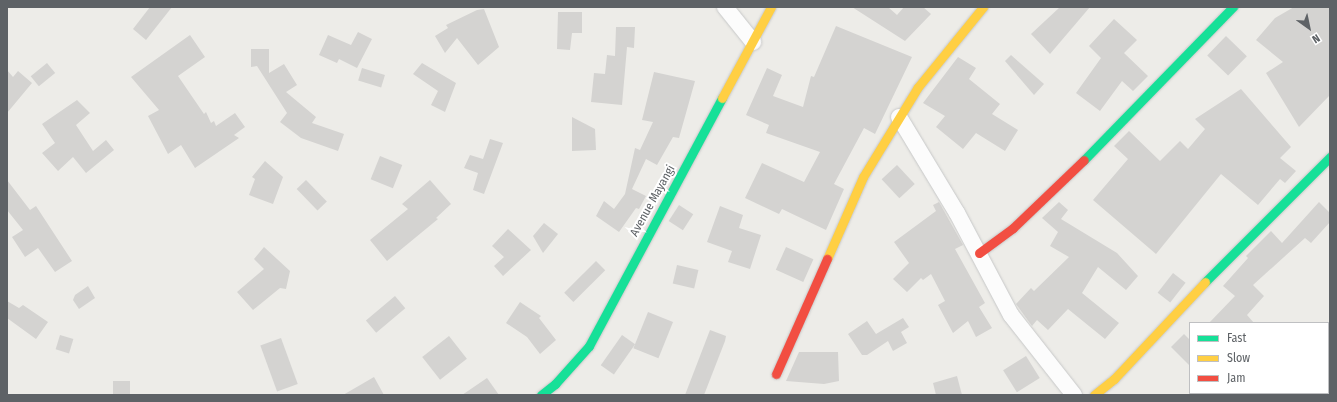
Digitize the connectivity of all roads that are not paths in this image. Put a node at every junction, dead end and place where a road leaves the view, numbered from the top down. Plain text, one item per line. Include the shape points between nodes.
1 (725, 7) edge
2 (771, 7) edge
3 (983, 7) edge
4 (1233, 7) edge
5 (753, 42) junction
6 (899, 117) junction
7 (1330, 157) edge
8 (979, 253) junction
9 (776, 374) dead end
10 (541, 395) edge
11 (1074, 395) edge
12 (1094, 395) edge

1 - 5 street
2 - 5 street, Avenue Mayangi
3 - 6 street via 922,81
4 - 8 street via 1053,191 1013,228
5 - 10 street, Avenue Mayangi via 589,346 555,384
6 - 8 street
6 - 9 street via 863,177
7 - 12 street via 1242,242 1119,373
8 - 11 street via 1011,315

